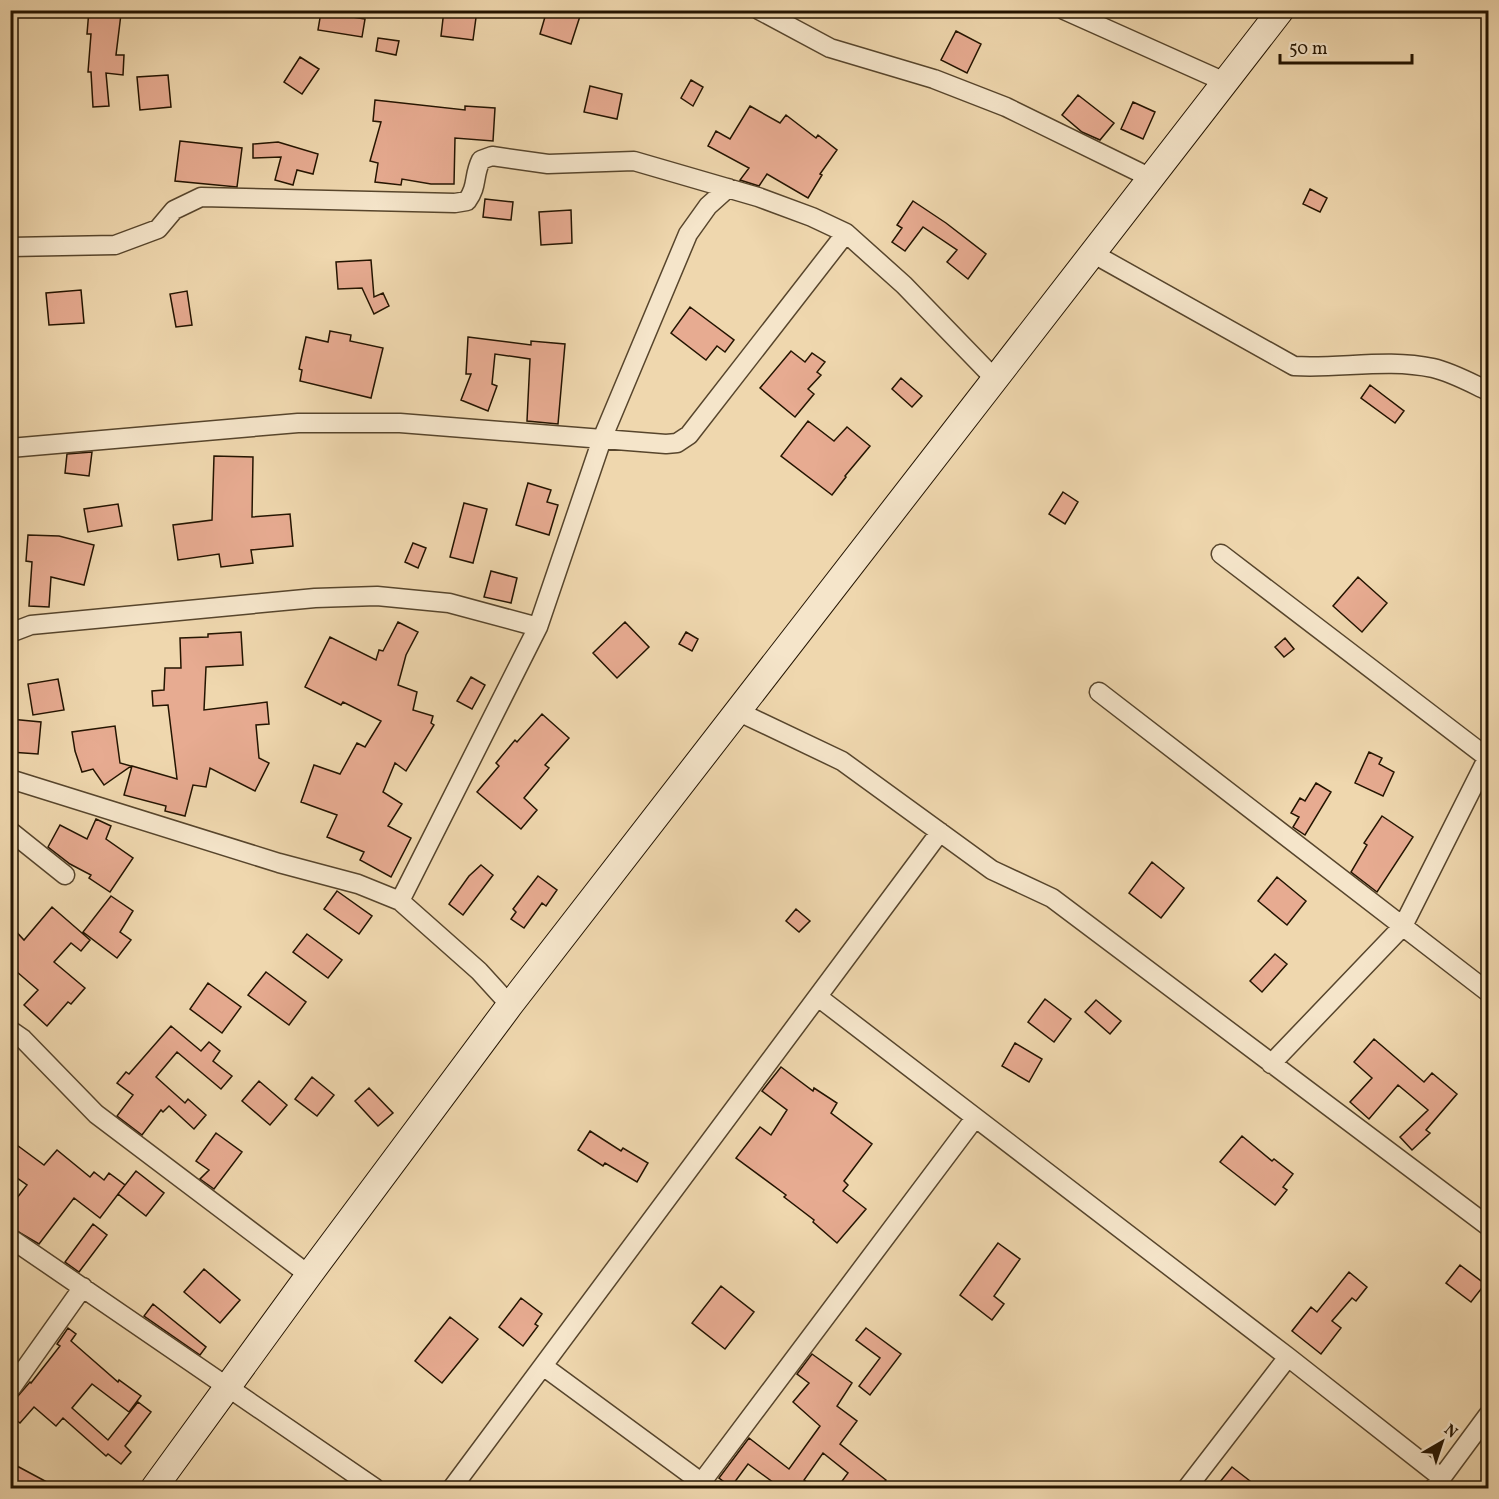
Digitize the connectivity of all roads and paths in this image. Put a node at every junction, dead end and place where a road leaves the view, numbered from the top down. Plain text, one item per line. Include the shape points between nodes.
1 (759, 10) edge
2 (1064, 10) edge
3 (1281, 10) edge
4 (1225, 82) junction
5 (1151, 178) junction
6 (728, 188) junction
7 (846, 233) junction
8 (10, 247) edge
9 (1092, 253) junction
10 (995, 379) junction
11 (1488, 391) edge
12 (602, 439) junction
13 (10, 448) edge
14 (1221, 554) dead end
15 (538, 627) junction
16 (10, 633) edge
17 (1099, 692) dead end
18 (737, 711) junction
19 (1488, 758) edge
20 (10, 779) edge
21 (10, 831) edge
22 (940, 832) junction
23 (65, 875) dead end
24 (400, 901) junction
25 (1403, 926) junction
26 (1488, 992) edge
27 (818, 997) junction
28 (510, 1005) junction
29 (10, 1030) edge
30 (1271, 1064) junction
31 (975, 1118) junction
32 (1488, 1226) edge
33 (10, 1238) edge
34 (309, 1275) junction
35 (83, 1287) junction
36 (1288, 1357) junction
37 (543, 1366) junction
38 (227, 1385) junction
39 (12, 1386) edge
40 (1488, 1415) edge
41 (1438, 1483) edge
42 (705, 1486) edge
43 (154, 1488) edge
44 (375, 1488) edge
45 (452, 1488) edge
46 (1187, 1488) edge

1 - 5 street via 830,48 934,79 1006,107
2 - 4 street
3 - 4 street
4 - 5 street
5 - 9 street
6 - 7 street
6 - 8 street via 634,161 548,164 492,156 481,160 475,172 475,191 467,201 201,197 174,210 158,229 115,245
6 - 12 street via 708,206 688,234
7 - 10 street via 904,285
7 - 12 street via 690,435 666,444
9 - 10 street
9 - 11 street via 1294,366 1322,368 1375,363 1434,368
10 - 18 street
12 - 13 street via 400,423 298,423
12 - 15 street
14 - 19 street
15 - 16 street via 449,603 377,596 315,598 31,625
15 - 24 street
17 - 25 street
18 - 22 street via 842,761
18 - 28 street
19 - 25 street
20 - 24 street via 358,884
21 - 23 street
22 - 27 street
22 - 30 street via 992,870 1052,898
24 - 28 street via 479,971
25 - 26 street
25 - 30 street
27 - 31 street
27 - 37 street
28 - 34 street
29 - 34 street via 96,1114
30 - 32 street
31 - 36 street
31 - 42 street
33 - 35 street
34 - 38 street
35 - 38 street
35 - 39 street
36 - 41 street
36 - 46 street
37 - 42 street
37 - 45 street
38 - 43 street
38 - 44 street
40 - 41 street

